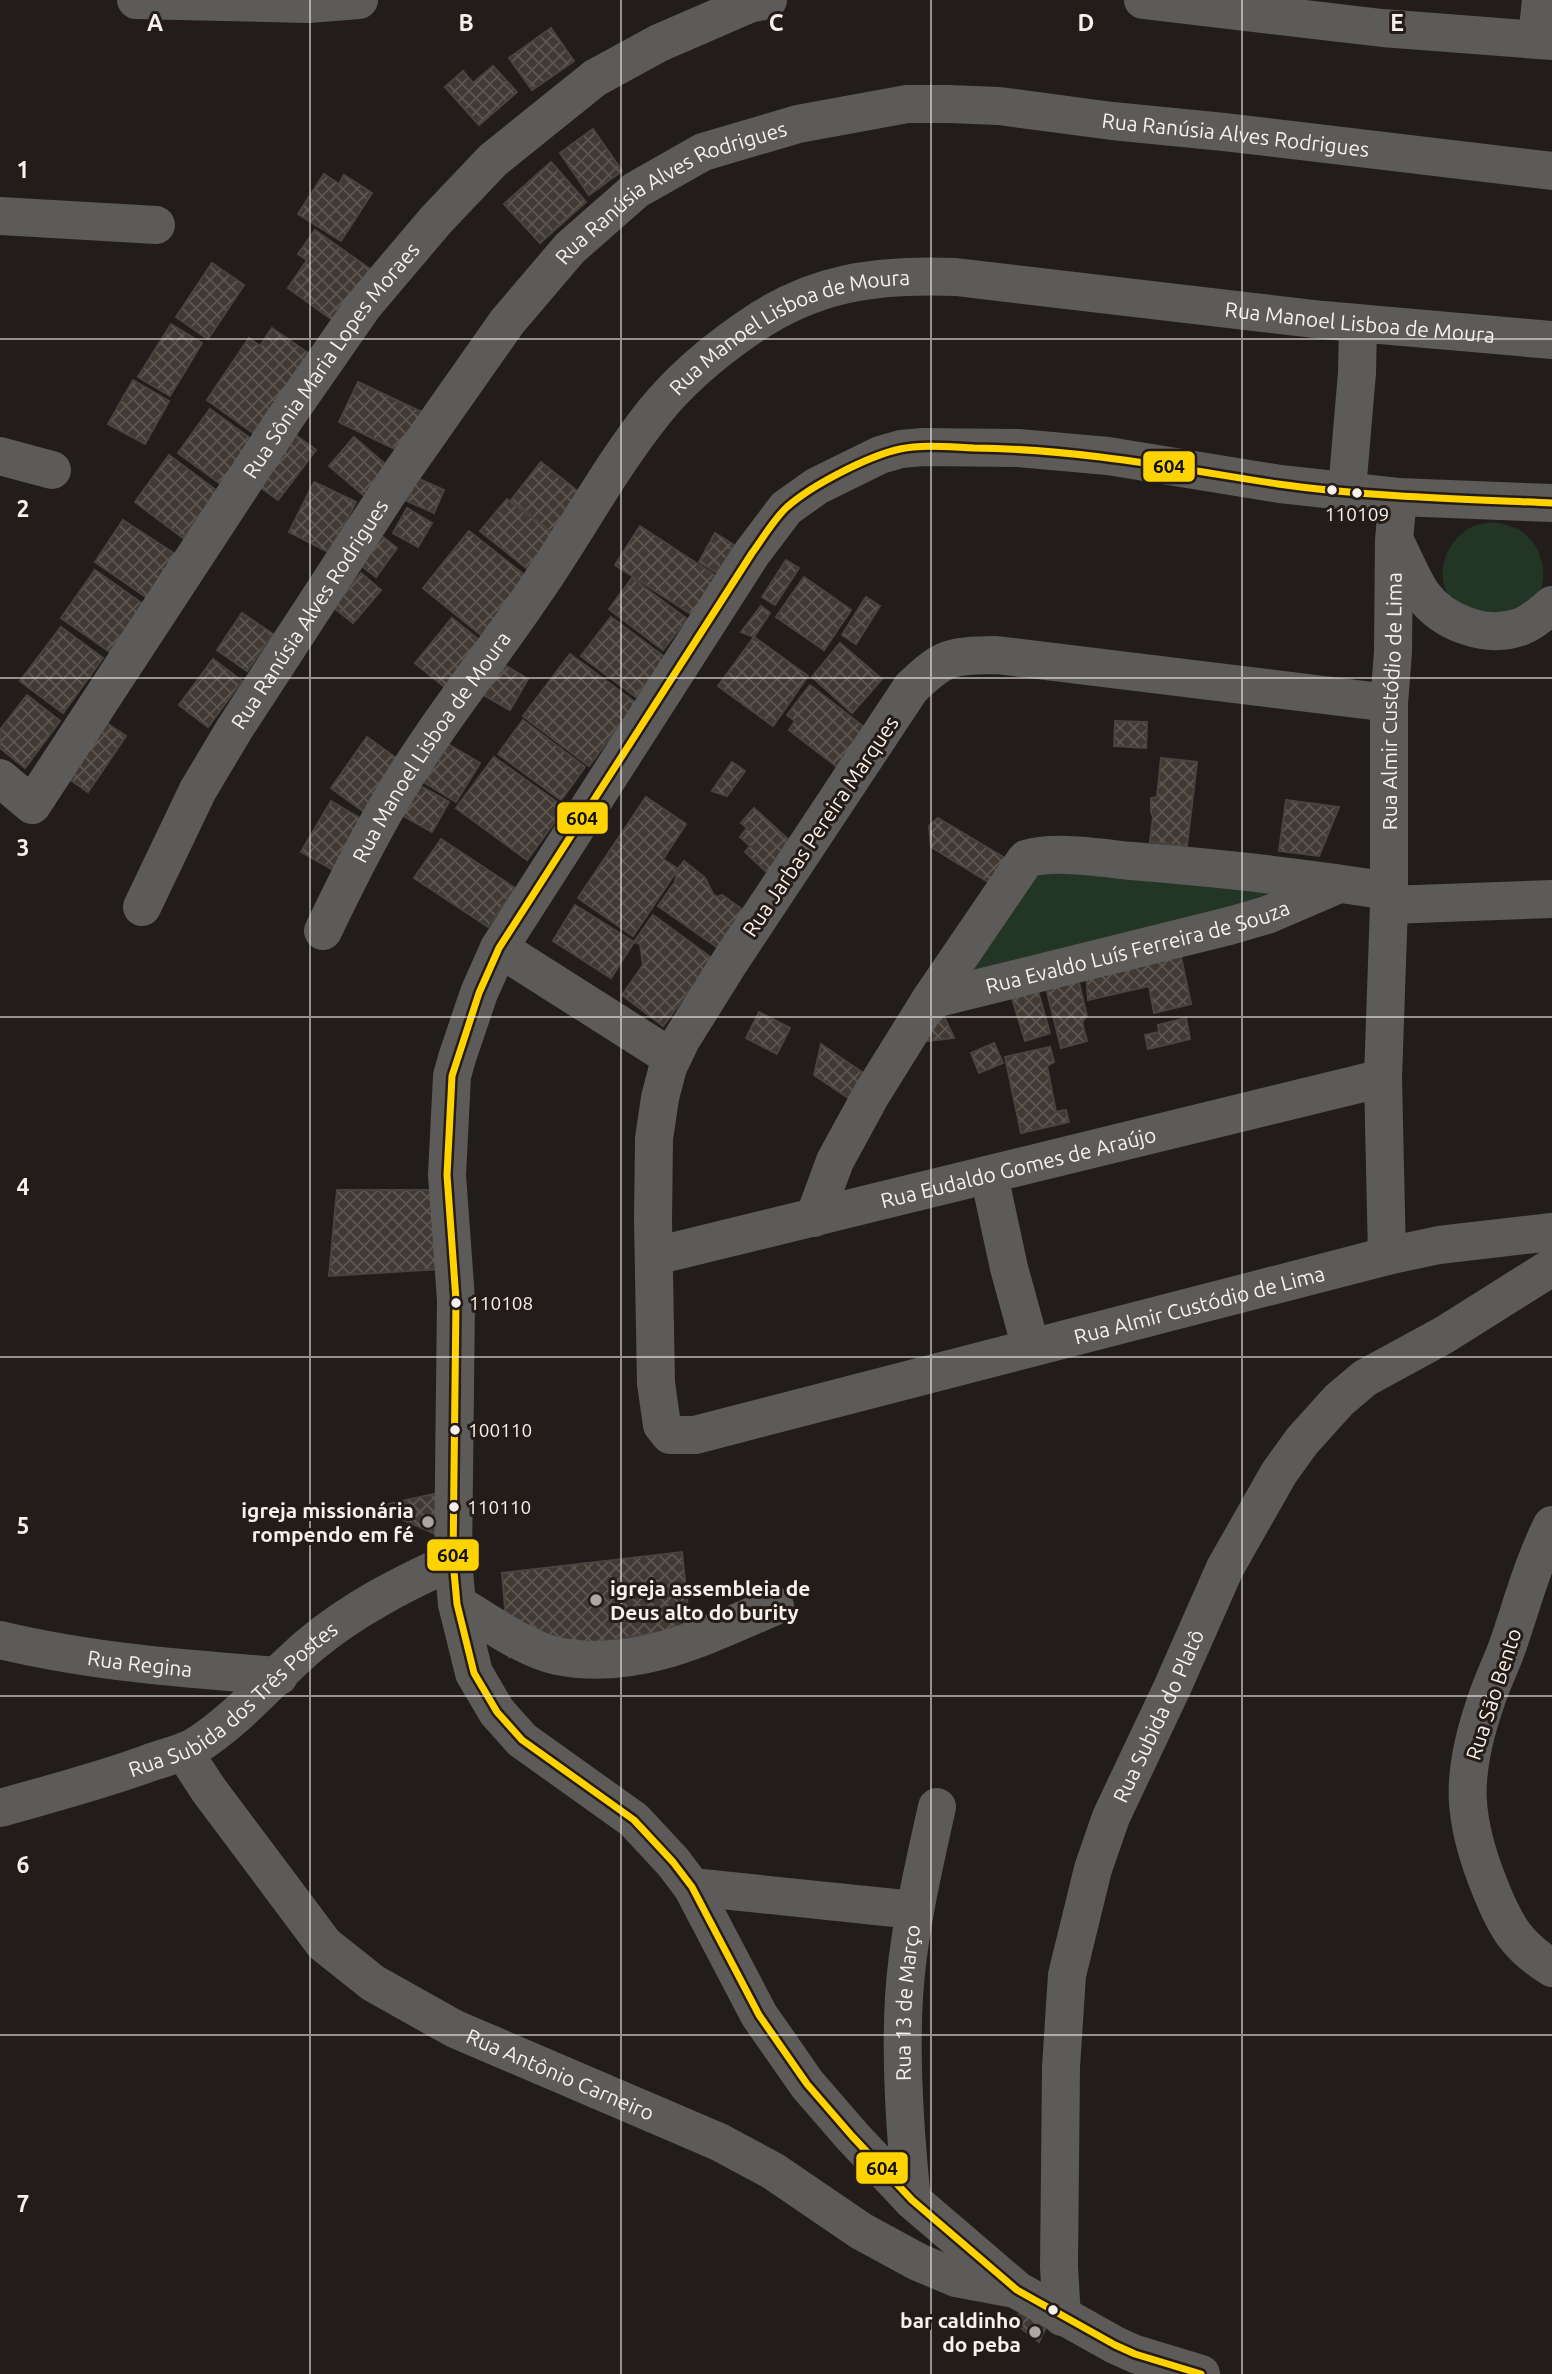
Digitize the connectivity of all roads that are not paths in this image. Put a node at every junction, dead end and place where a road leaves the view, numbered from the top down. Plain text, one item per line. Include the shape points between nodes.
1 (136, 0) edge
2 (359, 0) edge
3 (768, 0) edge
4 (1143, 0) edge
5 (1541, 0) edge
6 (1545, 40) edge
7 (1552, 171) edge
8 (0, 216) edge
9 (156, 225) dead end
10 (1358, 324) junction
11 (1552, 341) edge
12 (0, 456) edge
13 (52, 470) dead end
14 (1348, 490) junction
15 (1398, 497) junction
16 (1552, 503) edge
17 (1394, 540) junction
18 (1552, 605) edge
19 (1389, 704) junction
20 (0, 778) edge
21 (1340, 883) junction
22 (1388, 898) junction
23 (1552, 899) edge
24 (142, 907) dead end
25 (323, 931) dead end
26 (499, 948) junction
27 (930, 1000) junction
28 (673, 1058) junction
29 (1384, 1078) junction
30 (989, 1175) junction
31 (814, 1218) junction
32 (1552, 1232) edge
33 (655, 1256) junction
34 (1387, 1256) junction
35 (1552, 1268) edge
36 (1031, 1348) junction
37 (670, 1435) joint
38 (1552, 1524) edge
39 (453, 1561) junction
40 (457, 1604) junction
41 (775, 1606) dead end
42 (0, 1640) edge
43 (279, 1675) junction
44 (184, 1752) junction
45 (937, 1807) dead end
46 (0, 1808) edge
47 (692, 1887) junction
48 (914, 1910) junction
49 (1552, 1968) edge
50 (912, 2200) junction
51 (1017, 2290) junction
52 (1062, 2317) junction
53 (1161, 2368) edge
54 (1201, 2374) edge

1 - 2 street via 308,4
3 - 20 street, Rua Sônia Maria Lopes Moraes via 659,43 594,78 493,160 364,305 32,805
4 - 6 street
5 - 6 street
7 - 24 street, Rua Ranúsia Alves Rodrigues via 999,106 948,104 907,104 798,124 703,152 636,190 570,248 507,322 401,472 235,728 198,790
8 - 9 street
10 - 11 street, Rua Manoel Lisboa de Moura
10 - 14 street
10 - 25 street, Rua Manoel Lisboa de Moura via 907,275 849,282 779,309 693,370 630,444 392,799
12 - 13 street
14 - 15 street
14 - 26 street via 1280,484 1108,456 970,446 901,449 834,476 786,508 752,553
15 - 16 street
15 - 17 street, Rua Almir Custódio de Lima
17 - 18 street via 1422,594 1437,610 1468,626 1489,631 1522,626
17 - 19 street, Rua Almir Custódio de Lima
19 - 22 street, Rua Almir Custódio de Lima
19 - 28 street, Rua Jarbas Pereira Marques via 996,655 947,658 911,688 736,952
21 - 22 street, Rua Evaldo Luís Ferreira de Souza
21 - 27 street, Rua Evaldo Luís Ferreira de Souza via 1280,910 1229,926
21 - 27 street, Rua Evaldo Luís Ferreira de Souza via 1159,863 1036,856 1020,865
22 - 23 street
22 - 29 street, Rua Almir Custódio de Lima
26 - 28 street
26 - 39 street via 471,1014 452,1076 447,1175 456,1300
27 - 31 street, Rua Evaldo Luís Ferreira de Souza via 847,1137
28 - 33 street, Rua Jarbas Pereira Marques via 660,1098 654,1139
29 - 30 street, Rua Eudaldo Gomes de Araújo
29 - 34 street, Rua Almir Custódio de Lima
30 - 31 street, Rua Eudaldo Gomes de Araújo
30 - 36 street
31 - 33 street, Rua Eudaldo Gomes de Araújo
32 - 34 street
33 - 37 street, Rua Jarbas Pereira Marques via 656,1383 662,1425
34 - 36 street, Rua Almir Custódio de Lima
35 - 52 street, Rua Subida do Platô via 1366,1378 1339,1400 1279,1473 1225,1568 1111,1817 1067,1975 1061,2067
36 - 37 street, Rua Almir Custódio de Lima via 695,1435
38 - 49 street, Rua São Bento via 1485,1704 1469,1764 1466,1806 1479,1860 1513,1937
39 - 40 street
39 - 43 street, Rua Subida dos Três Postes via 344,1618
40 - 41 street via 538,1649 556,1656 598,1660 657,1653
40 - 47 street via 474,1673 497,1712 522,1740 634,1820
42 - 43 street, Rua Regina via 40,1650
43 - 44 street, Rua Subida dos Três Postes
44 - 46 street, Rua Subida dos Três Postes
44 - 51 street, Rua Antônio Carneiro via 324,1944 373,1983 455,2029 719,2142 918,2262 956,2278
45 - 48 street, Rua 13 de Março
47 - 48 street
47 - 50 street via 759,2015 788,2059
48 - 50 street, Rua 13 de Março via 902,2063
50 - 51 street
51 - 52 street
52 - 53 street
53 - 54 street

